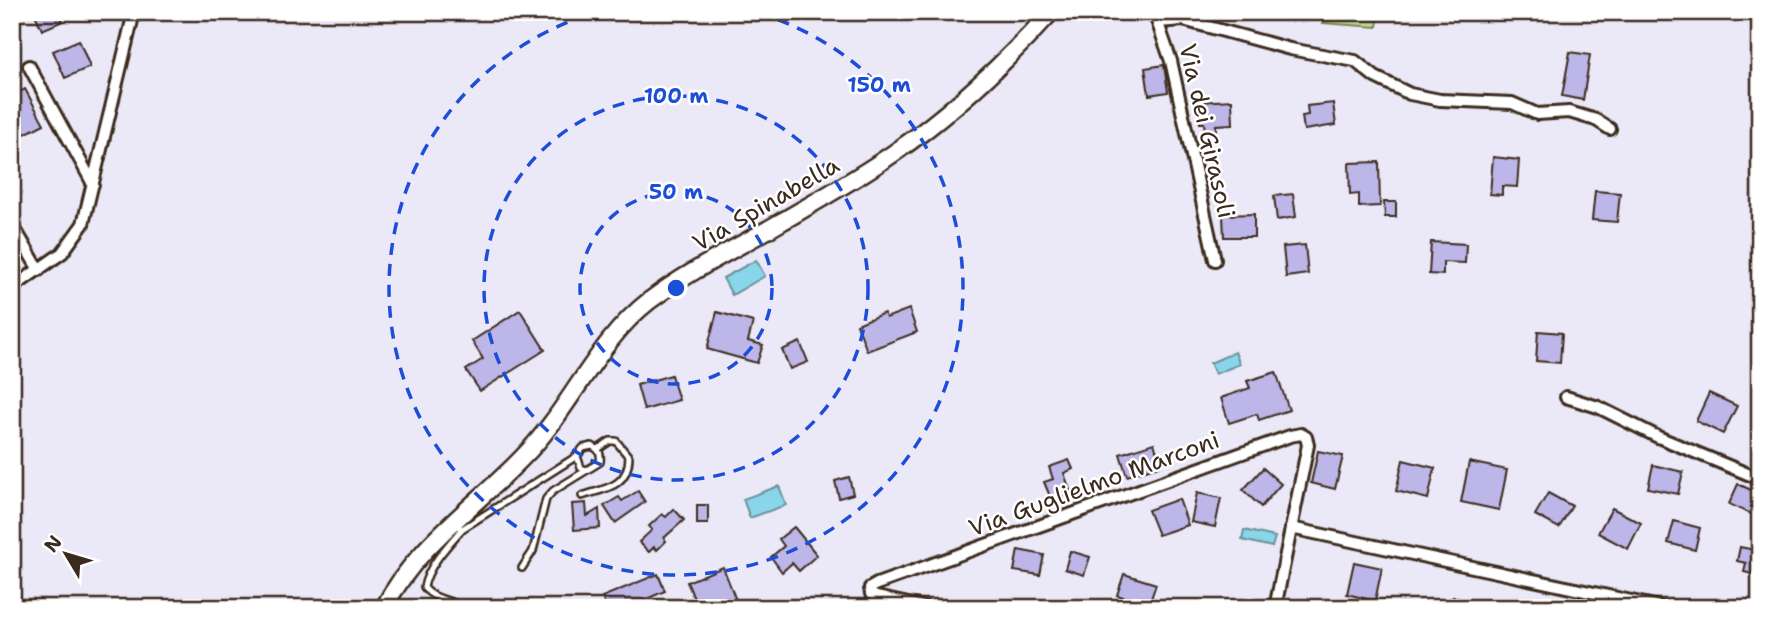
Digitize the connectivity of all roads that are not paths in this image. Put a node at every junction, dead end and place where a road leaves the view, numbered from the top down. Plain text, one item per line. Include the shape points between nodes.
1 (134, 12) edge
2 (1052, 12) edge
3 (1156, 17) edge
4 (29, 66) dead end
5 (1610, 129) dead end
6 (93, 184) junction
7 (12, 224) edge
8 (1215, 260) dead end
9 (39, 270) junction
10 (12, 288) edge
11 (1566, 397) dead end
12 (598, 449) junction
13 (577, 456) junction
14 (587, 470) junction
15 (1760, 479) edge
16 (582, 496) dead end
17 (457, 526) junction
18 (1291, 528) junction
19 (522, 568) dead end
20 (384, 608) edge
21 (466, 608) edge
22 (927, 608) edge
23 (1275, 608) edge
24 (1664, 608) edge

1 - 6 street
2 - 17 street, Via Spinabella via 988,77 894,153 646,304 606,349 537,443
3 - 5 street via 1355,61 1410,94 1512,103 1537,114 1569,112
3 - 8 street, Via dei Girasoli via 1171,61
4 - 6 street
6 - 9 street via 79,233
7 - 9 street
9 - 10 street
11 - 15 street
12 - 13 lane via 583,448
12 - 14 lane via 600,462
12 - 16 lane via 616,441 629,457 628,470 615,485
13 - 14 lane via 581,468
13 - 17 lane
14 - 19 lane via 546,499 533,551
17 - 20 street, Via Spinabella via 402,577
17 - 21 lane via 424,587 430,594
18 - 22 street, Via Guglielmo Marconi via 1308,445 1306,436 1301,435 870,588 876,597
18 - 23 street, Via Guglielmo Marconi
18 - 24 street

